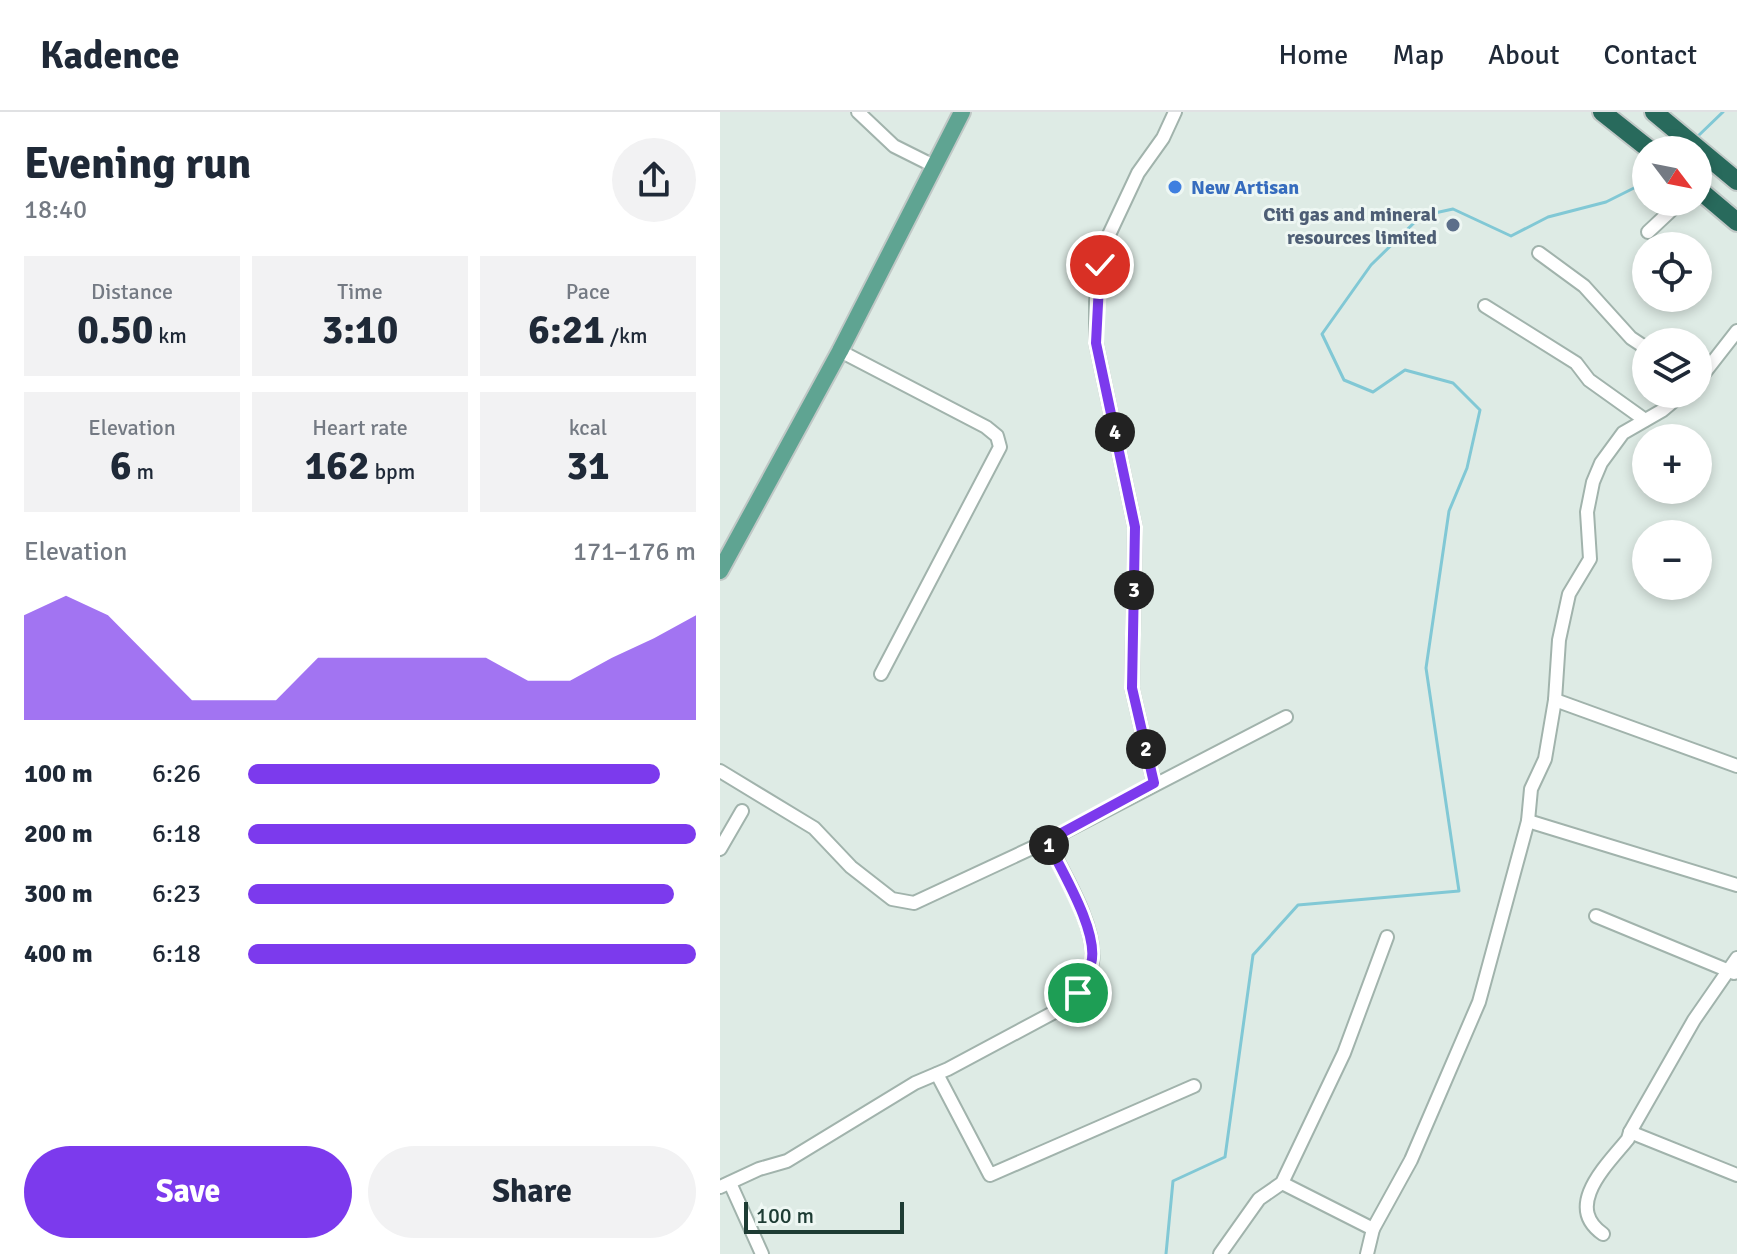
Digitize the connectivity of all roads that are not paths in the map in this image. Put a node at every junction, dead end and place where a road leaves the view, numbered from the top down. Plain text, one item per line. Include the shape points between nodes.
1 (858, 112) edge
2 (962, 112) edge
3 (1175, 112) edge
4 (1602, 112) edge
5 (1656, 114) edge
6 (1633, 136) edge
7 (934, 166) junction
8 (1737, 181) edge
9 (1712, 201) edge
10 (1665, 216) edge
11 (1737, 222) edge
12 (1648, 232) dead end
13 (1539, 253) dead end
14 (1485, 306) dead end
15 (1737, 331) edge
16 (1632, 339) edge
17 (840, 351) junction
18 (1712, 363) edge
19 (1662, 408) edge
20 (1645, 420) junction
21 (720, 571) edge
22 (881, 674) dead end
23 (1555, 700) junction
24 (1286, 717) dead end
25 (1737, 766) edge
26 (720, 771) edge
27 (1154, 783) junction
28 (742, 811) dead end
29 (1528, 821) junction
30 (1047, 841) junction
31 (720, 849) edge
32 (1737, 885) edge
33 (1596, 916) dead end
34 (1387, 937) dead end
35 (1737, 958) edge
36 (1735, 974) edge
37 (937, 1074) junction
38 (1194, 1086) dead end
39 (1630, 1132) junction
40 (1737, 1175) edge
41 (1282, 1183) junction
42 (725, 1185) edge
43 (1373, 1229) junction
44 (1603, 1234) dead end
45 (762, 1254) edge
46 (1220, 1254) edge
47 (1367, 1254) edge

1 - 7 street via 894,146
2 - 7 main road
3 - 27 street via 1107,239 1096,302 1096,343 1135,527 1132,688
4 - 6 highway
5 - 8 highway
7 - 17 main road
9 - 11 highway
10 - 12 street
13 - 16 street via 1584,286
14 - 20 street via 1576,363 1589,380
15 - 18 street
17 - 21 main road
17 - 22 street via 986,427 1000,447
19 - 20 street
20 - 23 street via 1616,441 1589,494 1590,559 1569,594
23 - 25 street
23 - 29 street via 1545,759 1531,789
24 - 27 street
26 - 30 street via 814,828 892,899 914,903
27 - 30 street
28 - 31 street
29 - 32 street
29 - 43 street via 1479,1002 1411,1160
30 - 37 street via 1089,936 1092,962 1078,993 1062,1008
33 - 36 street
34 - 41 street via 1344,1053
35 - 36 street
36 - 39 street via 1687,1031
37 - 38 street via 990,1175
37 - 42 street via 787,1161
39 - 40 street
39 - 44 street via 1596,1179 1587,1202 1592,1227
41 - 43 street
41 - 46 street via 1259,1199
42 - 45 street
43 - 47 street

